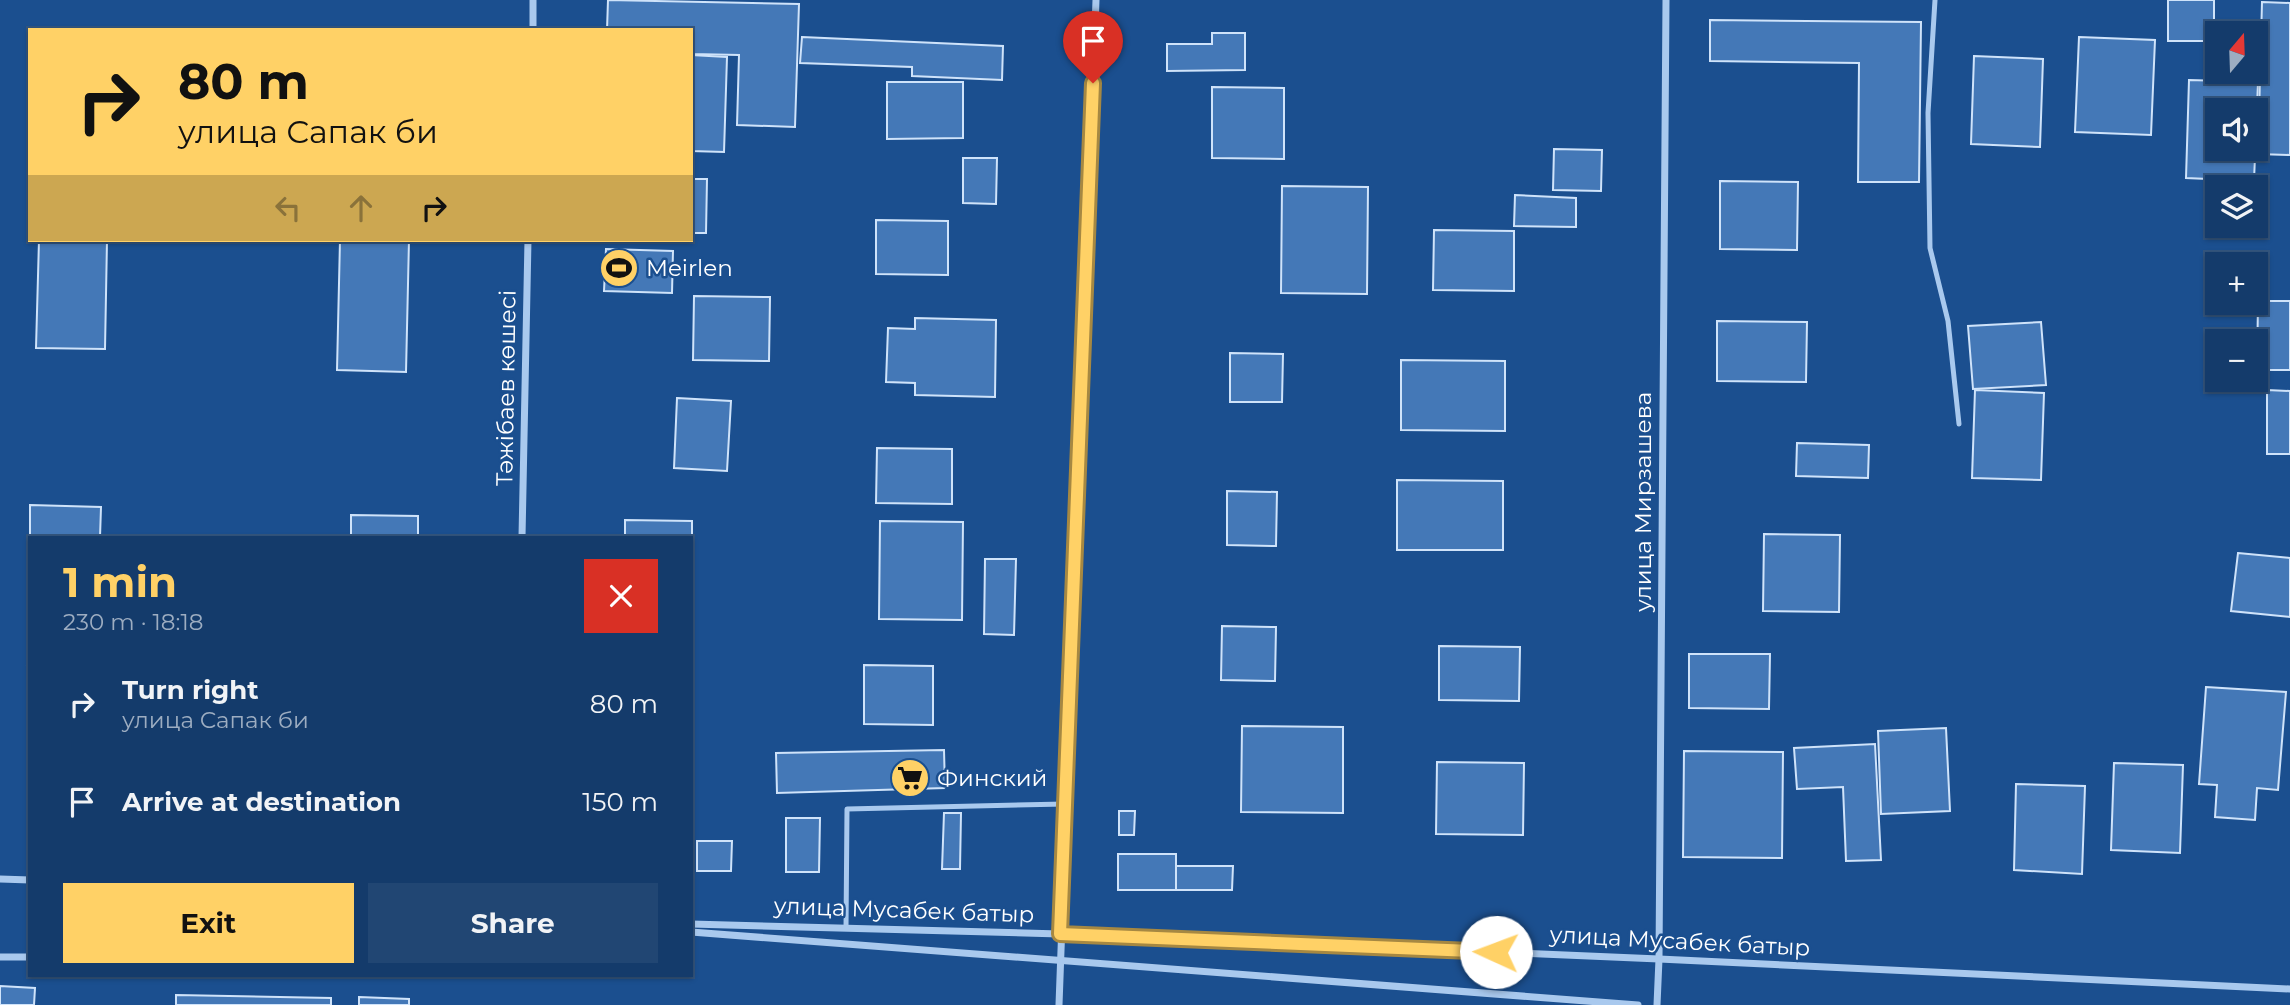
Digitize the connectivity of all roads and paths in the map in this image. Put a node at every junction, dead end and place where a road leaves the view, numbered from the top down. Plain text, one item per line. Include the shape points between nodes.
1 (533, 0) edge
2 (1096, 0) edge
3 (1666, 0) edge
4 (1935, 0) edge
5 (533, 28) edge
6 (528, 242) edge
7 (1959, 424) dead end
8 (522, 536) edge
9 (1065, 804) junction
10 (0, 879) edge
11 (28, 880) edge
12 (693, 924) edge
13 (846, 928) junction
14 (693, 932) edge
15 (1060, 934) junction
16 (0, 957) edge
17 (28, 957) edge
18 (1659, 959) junction
19 (2290, 989) edge
20 (1059, 1005) edge
21 (1638, 1005) edge
22 (1657, 1005) edge

1 - 5 street
2 - 9 street
3 - 18 street, улица Мирзашева
4 - 7 lane via 1928,113 1930,248 1948,321
6 - 8 street, Тәжібаев көшесі
9 - 13 lane via 847,809
9 - 15 street
10 - 11 street
12 - 13 street, улица Мусабек батыр
13 - 15 street, улица Мусабек батыр
14 - 21 street
15 - 18 street, улица Мусабек батыр
15 - 20 street
16 - 17 street
18 - 19 street, улица Мусабек батыр
18 - 22 street, улица Мирзашева

